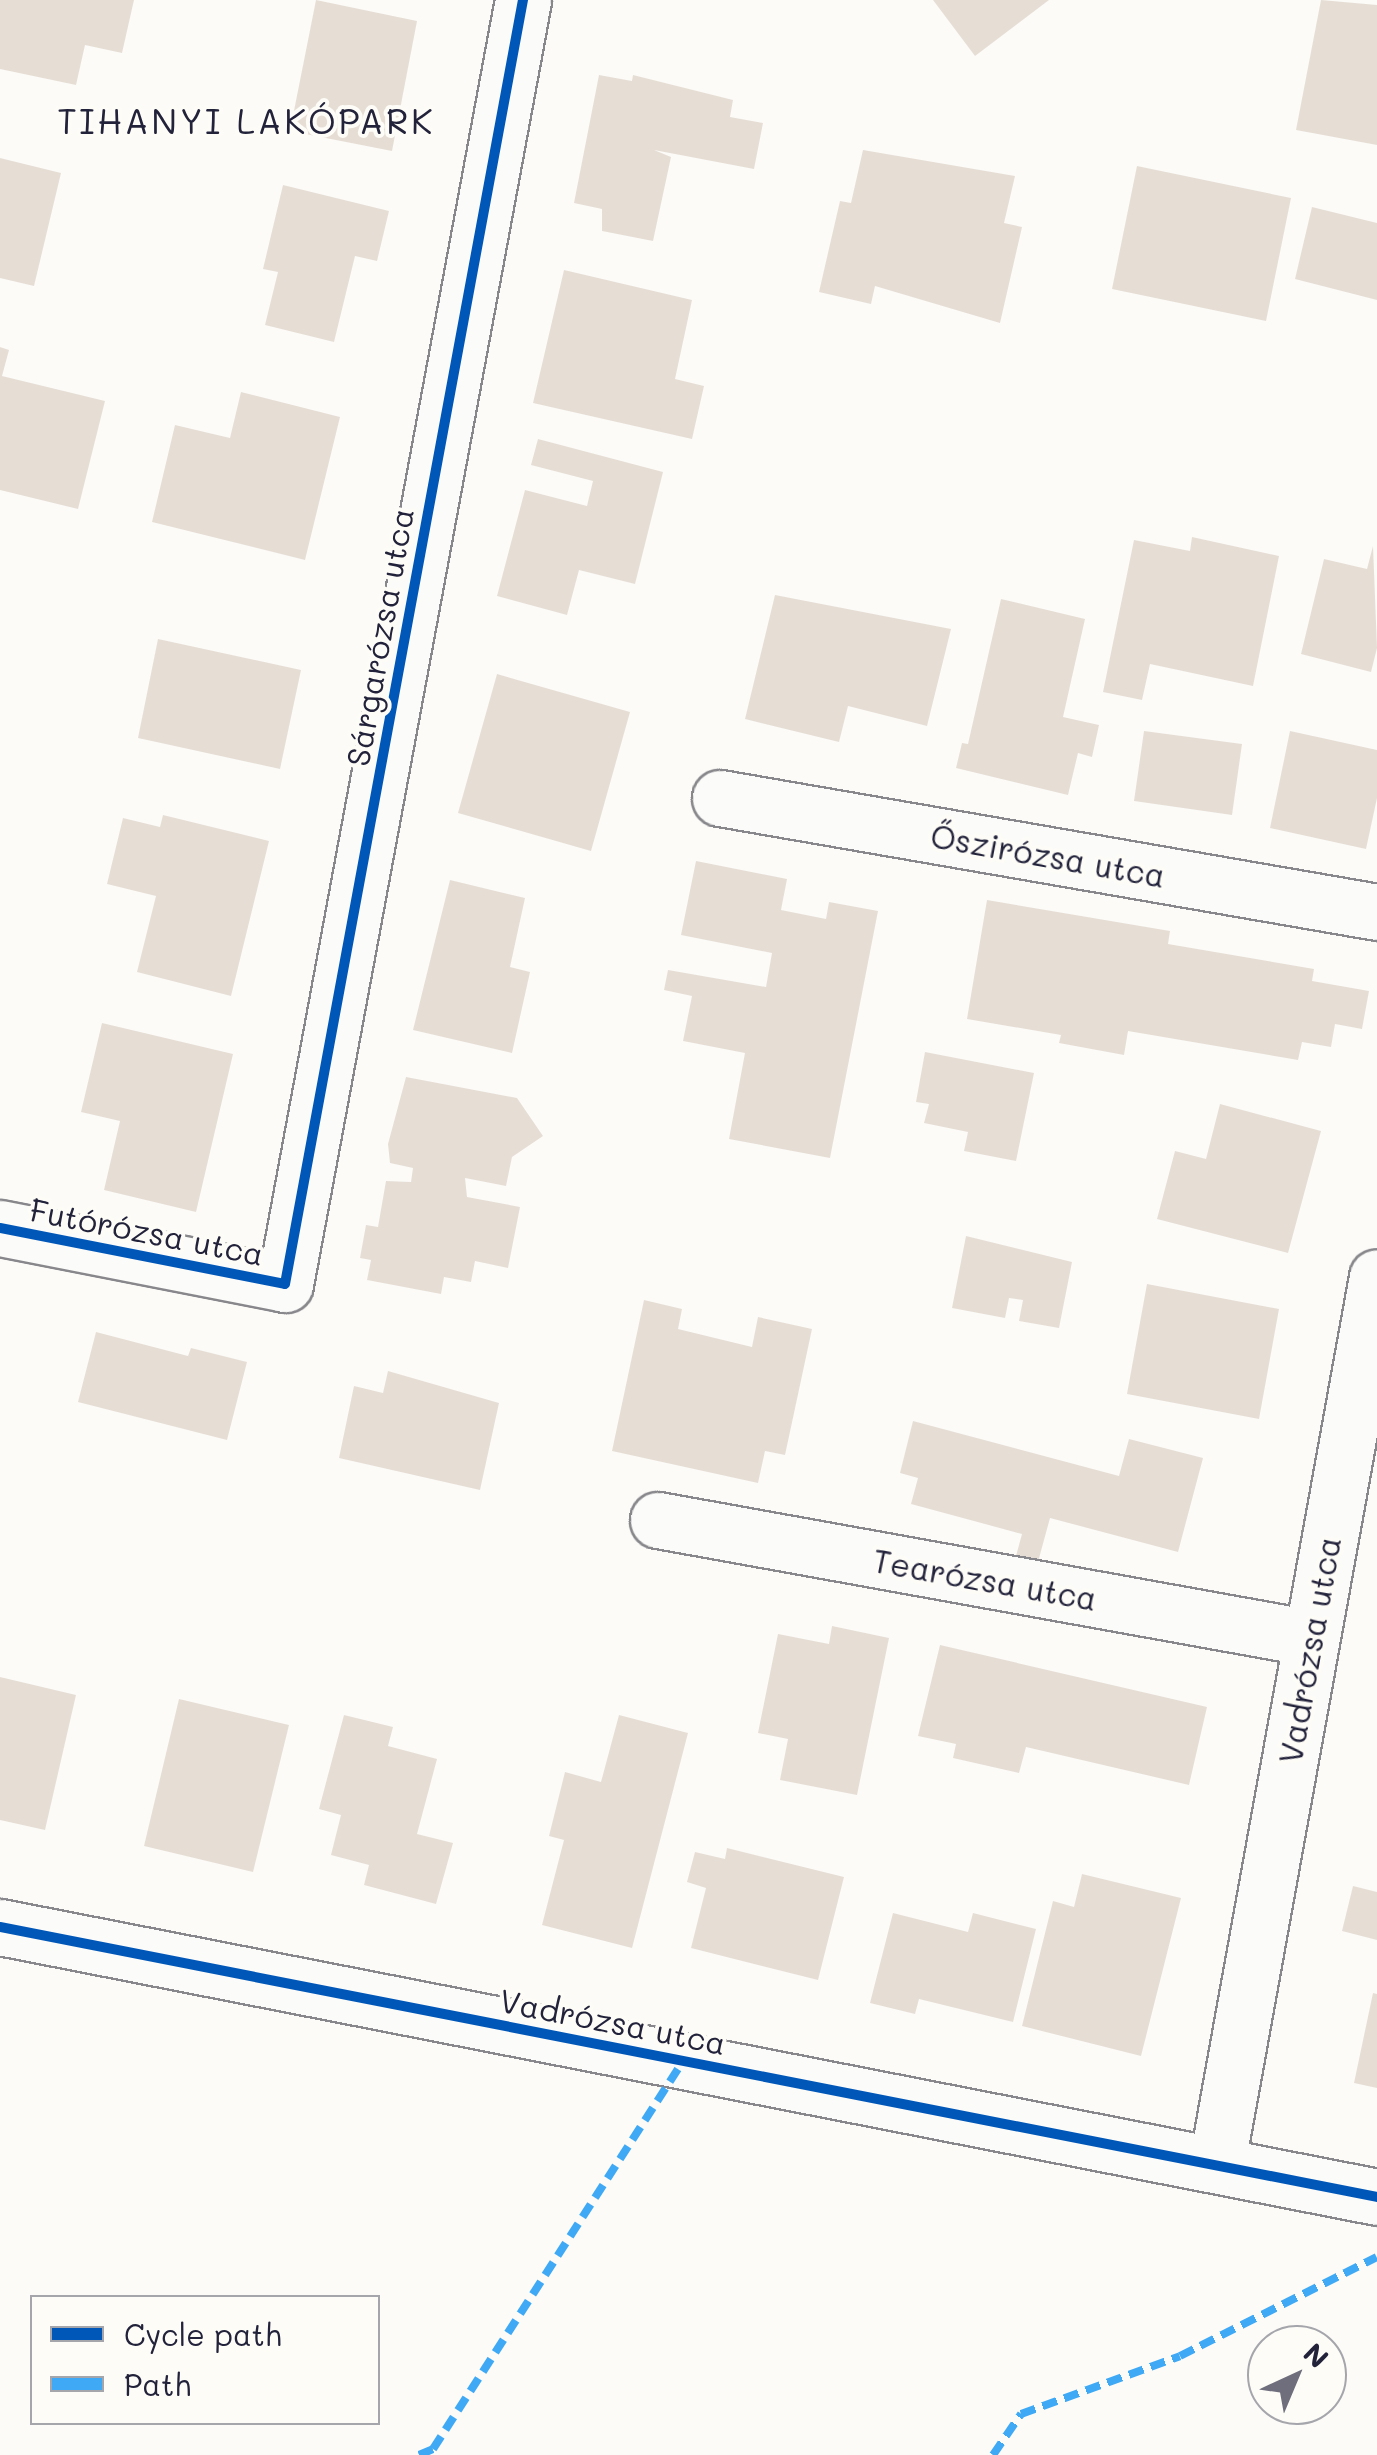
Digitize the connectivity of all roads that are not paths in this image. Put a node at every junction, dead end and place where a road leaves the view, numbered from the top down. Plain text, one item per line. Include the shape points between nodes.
1 (523, 0) edge
2 (720, 798) dead end
3 (1377, 912) edge
4 (0, 1228) edge
5 (1377, 1277) edge
6 (285, 1284) joint
7 (1372, 1331) edge
8 (658, 1520) dead end
9 (1311, 1638) junction
10 (0, 1927) edge
11 (1218, 2162) junction
12 (1377, 2197) edge

1 - 6 street, Sárgarózsa utca
2 - 3 street, Őszirózsa utca
4 - 6 street, Futórózsa utca
5 - 7 street, Vadrózsa utca
7 - 9 street, Vadrózsa utca
8 - 9 street, Tearózsa utca
9 - 11 street, Vadrózsa utca
10 - 11 street, Vadrózsa utca
11 - 12 street

